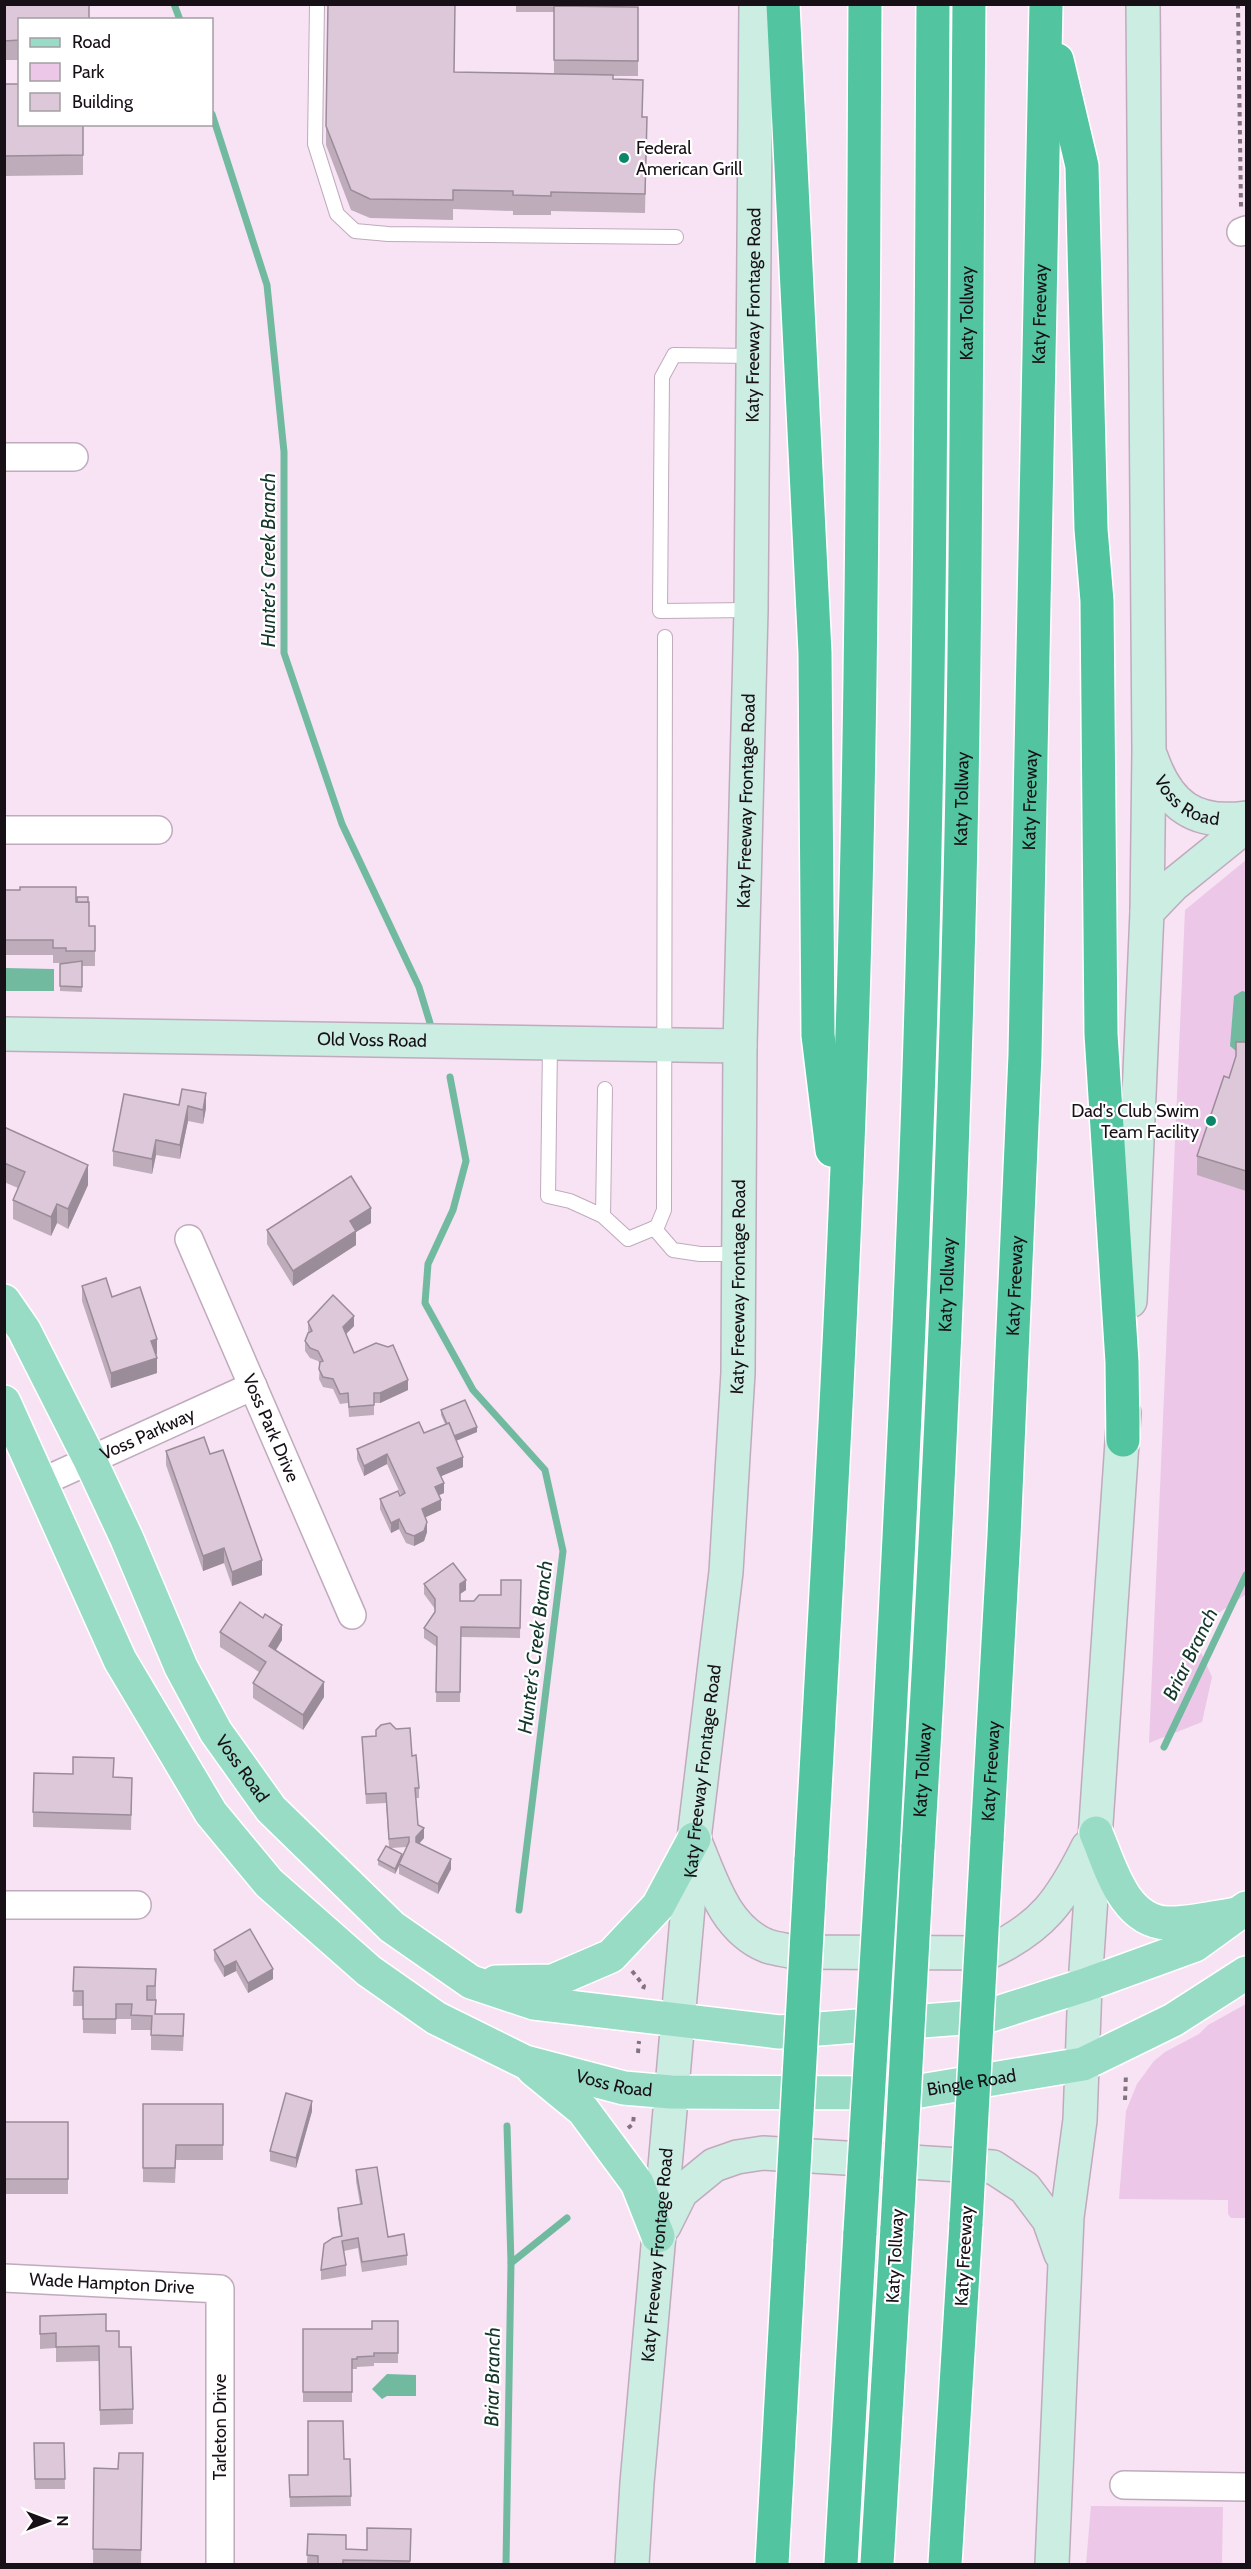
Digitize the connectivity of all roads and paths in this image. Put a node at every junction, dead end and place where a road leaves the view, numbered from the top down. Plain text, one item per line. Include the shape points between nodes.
1 (316, 4) edge
2 (756, 4) edge
3 (783, 4) edge
4 (865, 4) edge
5 (933, 4) edge
6 (969, 4) edge
7 (1143, 4) edge
8 (1238, 4) edge
9 (1046, 10) edge
10 (1244, 231) edge
11 (676, 237) dead end
12 (752, 356) junction
13 (74, 457) dead end
14 (4, 458) edge
15 (751, 610) junction
16 (665, 637) dead end
17 (1149, 751) junction
18 (1246, 818) edge
19 (1246, 826) edge
20 (4, 830) edge
21 (158, 830) dead end
22 (1147, 912) junction
23 (4, 1034) edge
24 (550, 1044) junction
25 (664, 1045) junction
26 (740, 1046) junction
27 (605, 1089) dead end
28 (603, 1216) junction
29 (654, 1228) junction
30 (189, 1239) dead end
31 (843, 1250) junction
32 (739, 1254) junction
33 (4, 1300) edge
34 (253, 1386) junction
35 (4, 1402) edge
36 (1123, 1440) junction
37 (90, 1460) junction
38 (42, 1482) junction
39 (352, 1616) dead end
40 (250, 1779) junction
41 (211, 1814) junction
42 (1096, 1833) junction
43 (694, 1839) junction
44 (4, 1905) edge
45 (137, 1905) dead end
46 (1242, 1911) edge
47 (627, 1966) dead end
48 (1246, 1973) edge
49 (471, 1982) junction
50 (1084, 1985) junction
51 (643, 1993) dead end
52 (678, 2021) junction
53 (525, 2062) junction
54 (1083, 2064) junction
55 (1126, 2073) dead end
56 (671, 2092) junction
57 (1125, 2100) dead end
58 (634, 2108) dead end
59 (623, 2133) dead end
60 (658, 2236) junction
61 (1064, 2265) junction
62 (4, 2278) edge
63 (220, 2289) joint
64 (954, 2411) junction
65 (779, 2440) junction
66 (1124, 2485) dead end
67 (1246, 2487) edge
68 (220, 2565) edge
69 (632, 2565) edge
70 (758, 2565) edge
71 (772, 2565) edge
72 (841, 2565) edge
73 (876, 2565) edge
74 (945, 2565) edge
75 (963, 2565) edge
76 (1052, 2565) edge

1 - 11 lane via 315,144 337,214 355,231
2 - 12 main road, Katy Freeway Frontage Road
3 - 31 highway via 815,653 818,1035
4 - 31 highway via 857,843
5 - 72 highway, Katy Tollway, bridge via 922,968 906,1411
6 - 73 highway, Katy Tollway, bridge via 962,757 944,1377
7 - 17 main road
8 - 10 path
9 - 36 highway via 1082,166 1091,529 1097,613 1101,1034 1122,1362
9 - 64 highway, Katy Freeway, bridge via 1025,1056 1005,1513
12 - 15 main road, Katy Freeway Frontage Road
12 - 15 lane via 674,355 662,377 660,599 660,611
13 - 14 street
15 - 26 main road, Katy Freeway Frontage Road
16 - 25 lane
17 - 18 main road, Voss Road via 1159,780 1174,800 1197,816 1227,821
17 - 22 main road
19 - 22 main road, Voss Road via 1173,885
20 - 21 street
22 - 36 main road
23 - 24 main road, Old Voss Road
24 - 25 main road, Old Voss Road
24 - 28 lane via 548,1196
25 - 26 main road, Old Voss Road
25 - 29 lane via 664,1210
26 - 32 main road, Katy Freeway Frontage Road
27 - 28 lane
28 - 29 lane via 628,1239
29 - 32 lane via 673,1250
30 - 34 street, Voss Park Drive
31 - 65 highway, bridge
32 - 43 main road, Katy Freeway Frontage Road via 738,1373 726,1572
33 - 37 main road, Voss Road via 24,1330
34 - 37 street, Voss Parkway
34 - 39 street, Voss Park Drive
35 - 38 main road, Voss Road
36 - 42 main road
37 - 38 street, Voss Parkway
37 - 40 main road, Voss Road via 181,1667 216,1732
38 - 41 main road, Voss Road via 120,1660
40 - 41 main road
40 - 49 main road, Voss Road via 271,1809 392,1927
41 - 53 main road, Voss Road via 269,1883 369,1971 436,2018
42 - 43 main road via 1068,1888 1051,1910 1010,1943 987,1953 795,1952 767,1946 748,1935 725,1909
42 - 46 main road via 1123,1895 1147,1917 1166,1923
42 - 50 main road
43 - 49 main road via 658,1906 611,1956 553,1981
43 - 52 main road, Katy Freeway Frontage Road
44 - 45 street
46 - 50 main road via 1195,1945
47 - 51 path via 644,1986
48 - 54 main road, Bingle Road via 1173,2020
49 - 52 main road, Voss Road via 534,2003
50 - 52 main road via 988,2016 779,2032
50 - 54 main road
52 - 56 main road, Katy Freeway Frontage Road
53 - 56 main road, Voss Road via 624,2088
53 - 60 main road via 583,2110 637,2183
54 - 56 main road, Bingle Road via 908,2093
54 - 61 main road
55 - 57 path
56 - 60 main road, Katy Freeway Frontage Road
58 - 59 path via 633,2124
60 - 61 main road via 681,2192 714,2165 737,2157 763,2153 993,2167 1025,2188 1049,2220
60 - 69 main road, Katy Freeway Frontage Road
61 - 76 main road
62 - 63 street, Wade Hampton Drive
63 - 68 street, Tarleton Drive
64 - 74 highway, Katy Freeway
64 - 75 highway
65 - 70 highway
65 - 71 highway
66 - 67 street

